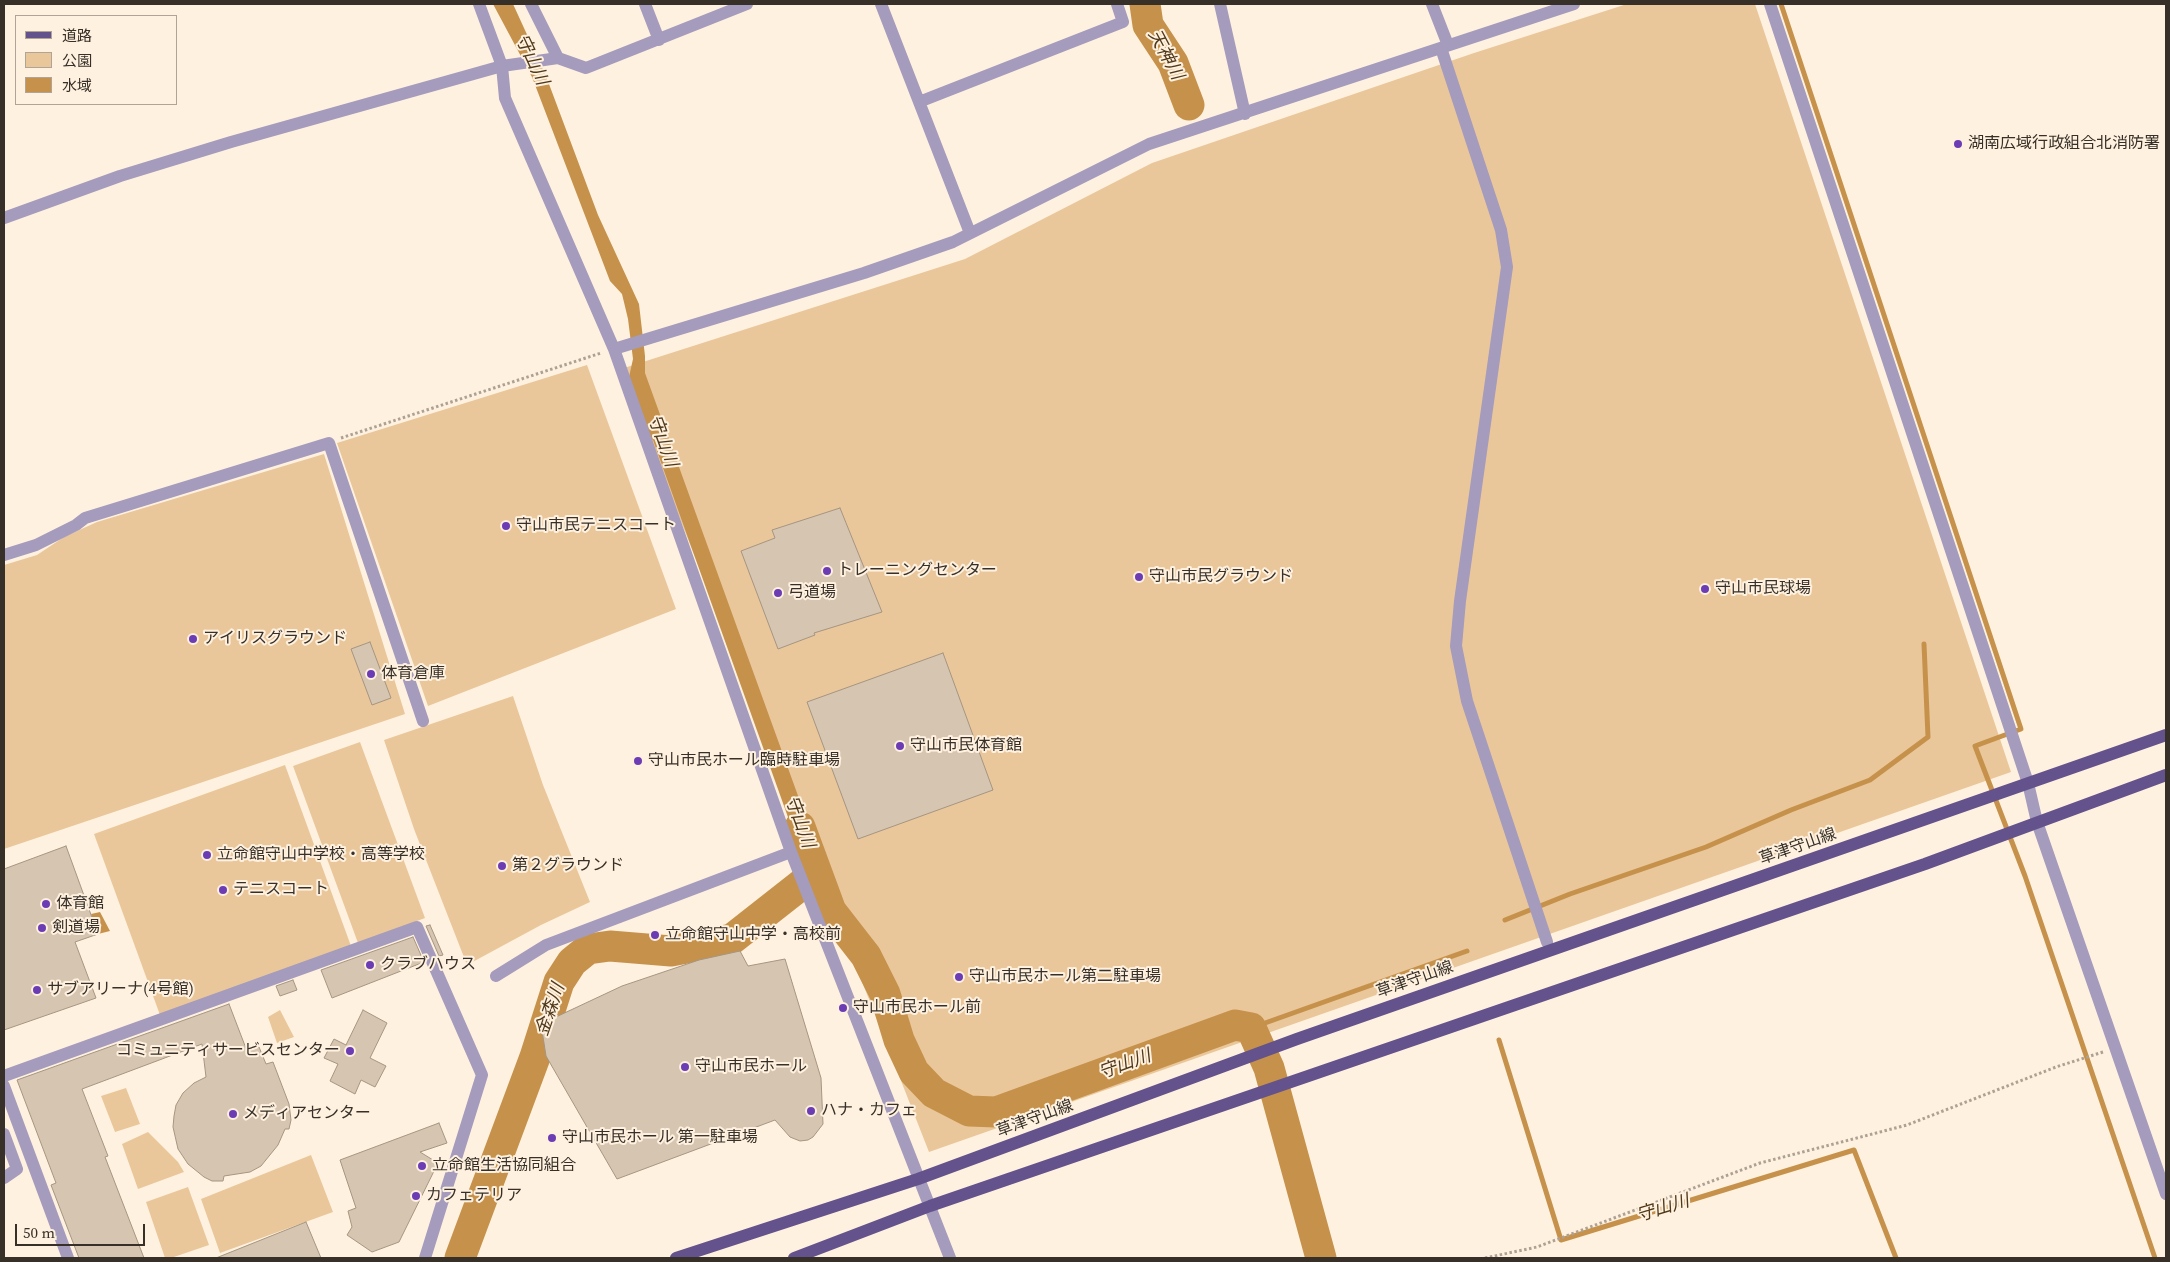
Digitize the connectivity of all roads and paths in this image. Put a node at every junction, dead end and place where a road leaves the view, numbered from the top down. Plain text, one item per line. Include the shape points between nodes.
1 (479, 4) edge
2 (531, 4) edge
3 (645, 4) edge
4 (747, 4) edge
5 (881, 4) edge
6 (1117, 4) edge
7 (1220, 4) edge
8 (1432, 4) edge
9 (1574, 4) edge
10 (1770, 4) edge
11 (659, 40) junction
12 (1444, 46) junction
13 (558, 58) junction
14 (502, 66) junction
15 (919, 102) junction
16 (1245, 114) junction
17 (4, 218) edge
18 (970, 233) junction
19 (614, 349) junction
20 (329, 443) junction
21 (4, 554) edge
22 (423, 721) dead end
23 (2166, 735) edge
24 (2166, 775) edge
25 (2028, 783) junction
26 (2037, 822) junction
27 (791, 852) junction
28 (1547, 942) dead end
29 (496, 976) dead end
30 (2116, 1049) junction
31 (4, 1076) edge
32 (4, 1086) edge
33 (4, 1134) edge
34 (4, 1178) edge
35 (918, 1179) junction
36 (2166, 1194) edge
37 (930, 1206) junction
38 (68, 1258) edge
39 (425, 1258) edge
40 (676, 1258) edge
41 (794, 1258) edge
42 (950, 1258) edge
43 (1485, 1258) edge

1 - 14 street
2 - 13 street
3 - 11 street
4 - 11 street
5 - 15 street
6 - 15 street via 1124,22
7 - 16 street
8 - 12 street
9 - 12 street
10 - 25 street
11 - 13 street via 586,68
12 - 16 street
12 - 28 street via 1501,230 1507,267 1456,646 1467,701
13 - 14 street
14 - 17 street via 231,142 120,176
14 - 19 street via 505,98
15 - 18 street
16 - 18 street via 1148,144
18 - 19 street via 864,273
19 - 20 path
19 - 27 street
20 - 21 street via 85,518 36,545
20 - 22 street
23 - 25 main road, 草津守山線
24 - 26 main road
25 - 26 street
25 - 35 main road, 草津守山線 via 1306,1036
26 - 30 street
26 - 37 main road via 1926,864
27 - 29 street via 546,945
27 - 35 street
30 - 36 street
30 - 43 path via 2056,1067 1906,1125 1760,1162 1537,1247
31 - 39 street via 417,927 482,1075
32 - 38 street
33 - 34 street via 16,1169
35 - 37 street
35 - 40 main road, 草津守山線
37 - 41 main road
37 - 42 street

